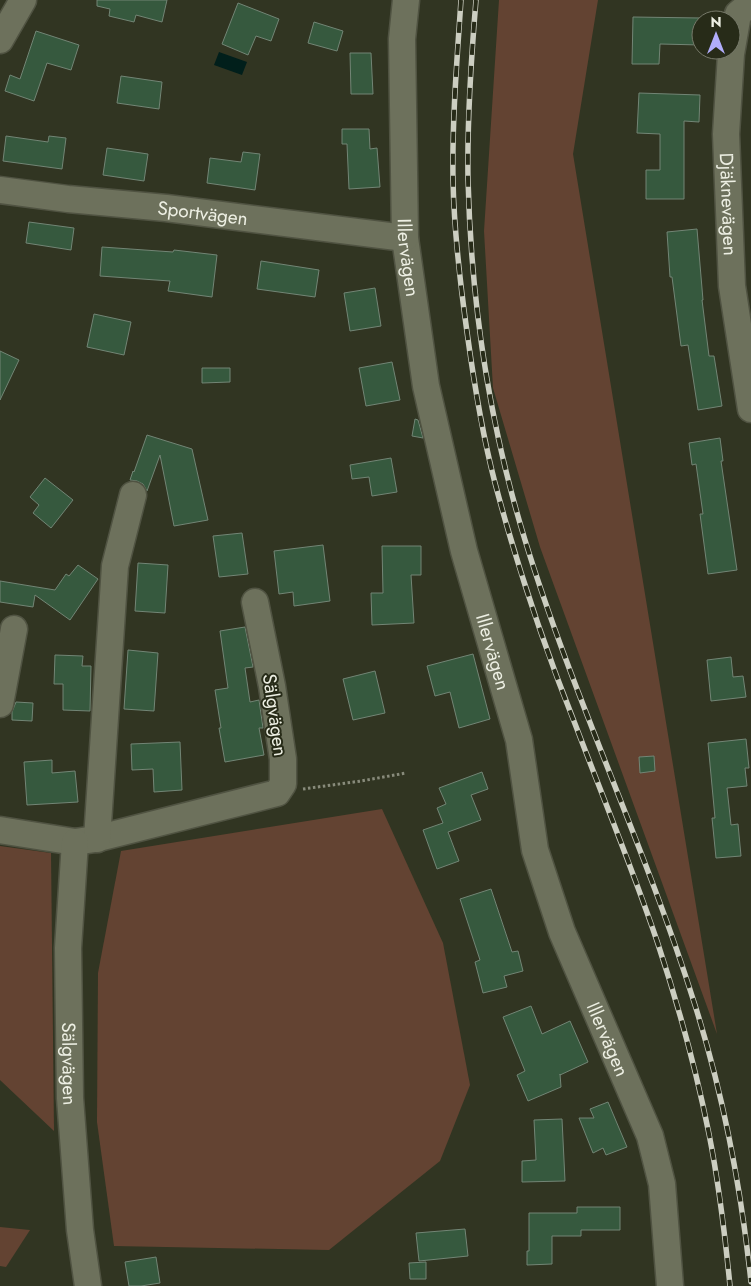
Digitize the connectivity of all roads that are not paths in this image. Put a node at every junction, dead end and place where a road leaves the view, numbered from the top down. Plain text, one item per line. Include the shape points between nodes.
1 (23, 0) edge
2 (406, 0) edge
3 (751, 3) edge
4 (0, 40) edge
5 (0, 190) edge
6 (405, 238) junction
7 (751, 409) edge
8 (133, 495) dead end
9 (255, 602) dead end
10 (14, 629) dead end
11 (0, 704) edge
12 (0, 830) edge
13 (86, 840) junction
14 (88, 1286) edge
15 (670, 1286) edge

1 - 4 street
2 - 6 street, Illervägen via 402,39
3 - 7 street, Djäknevägen via 738,14 731,54 726,134 732,286
5 - 6 street, Sportvägen
6 - 15 street, Illervägen via 426,386 464,551 519,740 535,850 562,932 650,1136 662,1184
8 - 13 street, Sälgvägen via 115,566
9 - 13 street, Sälgvägen via 283,759 283,784 277,793
10 - 11 street
12 - 13 street
13 - 14 street, Sälgvägen via 68,948 70,1098 80,1230

